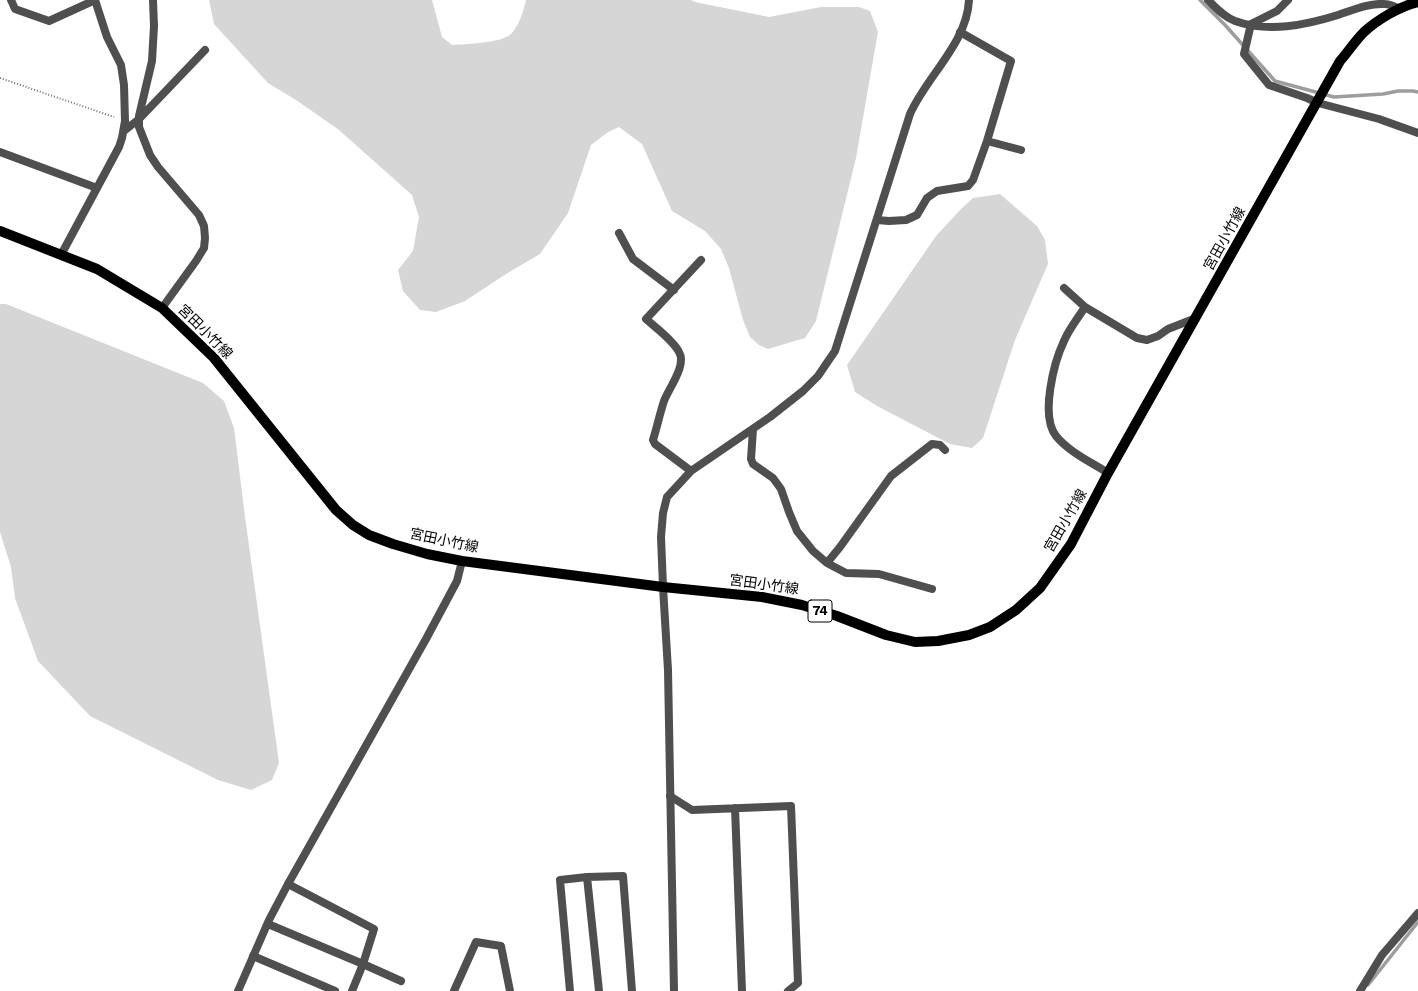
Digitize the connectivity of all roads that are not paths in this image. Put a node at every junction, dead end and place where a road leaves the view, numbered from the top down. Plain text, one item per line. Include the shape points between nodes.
1 (11, 0) edge
2 (95, 0) edge
3 (153, 0) edge
4 (969, 0) edge
5 (1208, 0) edge
6 (1288, 0) edge
7 (1418, 2) edge
8 (1400, 9) junction
9 (1251, 24) junction
10 (960, 32) junction
11 (205, 50) dead end
12 (1318, 103) junction
13 (139, 119) junction
14 (124, 131) junction
15 (1418, 133) edge
16 (987, 141) junction
17 (1021, 150) dead end
18 (0, 152) edge
19 (97, 188) junction
20 (877, 220) junction
21 (0, 231) edge
22 (619, 232) dead end
23 (61, 254) junction
24 (701, 260) dead end
25 (1064, 288) dead end
26 (674, 290) junction
27 (1085, 307) junction
28 (162, 308) junction
29 (1196, 318) junction
30 (753, 429) junction
31 (945, 450) dead end
32 (691, 471) junction
33 (1108, 473) junction
34 (462, 561) junction
35 (827, 563) junction
36 (663, 588) junction
37 (932, 588) dead end
38 (670, 796) junction
39 (735, 808) junction
40 (587, 877) junction
41 (288, 884) junction
42 (1418, 912) edge
43 (268, 924) junction
44 (253, 956) junction
45 (363, 964) junction
46 (401, 981) dead end
47 (238, 991) edge
48 (335, 991) edge
49 (352, 991) edge
50 (454, 991) edge
51 (510, 991) edge
52 (570, 991) edge
53 (599, 991) edge
54 (632, 991) edge
55 (674, 991) edge
56 (742, 991) edge
57 (788, 991) edge
58 (1360, 991) edge

1 - 2 street via 16,9 49,21
2 - 14 street via 107,38 121,65 124,84
3 - 13 street via 152,61
4 - 10 street
5 - 9 street via 1234,21
6 - 9 street via 1277,10
7 - 8 main road, 宮田小竹線 / 74
8 - 9 street via 1387,4 1368,5 1320,20 1293,25 1273,27
8 - 12 main road, 宮田小竹線 / 74 via 1388,14 1364,32 1340,61
9 - 12 street via 1244,54 1269,85
10 - 16 street via 1011,61
10 - 20 street via 910,114
11 - 13 street
12 - 15 street via 1379,119
12 - 29 main road, 宮田小竹線 / 74
13 - 14 street
13 - 28 street via 139,127 150,154 199,215 204,226 204,248
14 - 19 street via 119,147
16 - 17 street
16 - 20 street via 973,180 968,186 938,191 927,198 917,215 906,220
18 - 19 street
19 - 23 street
20 - 30 street via 835,351 818,376 803,391
21 - 23 main road, 宮田小竹線 / 74
22 - 26 street via 633,259
23 - 28 main road, 宮田小竹線 / 74 via 97,269
24 - 26 street
25 - 27 street
26 - 32 street via 646,319 674,345 680,353 681,360 679,370 664,400 653,440
27 - 29 street via 1137,338 1147,340
27 - 33 street via 1064,340 1053,372 1049,422 1055,434 1066,446
28 - 34 main road, 宮田小竹線 / 74 via 214,358 336,510 353,525 369,535 393,544
29 - 33 main road, 宮田小竹線 / 74
30 - 32 street
30 - 35 street via 753,464 773,478 781,489 797,531 812,551
31 - 35 street via 940,445 932,444 891,476
32 - 36 street via 667,497 663,513
33 - 36 main road, 宮田小竹線 / 74 via 1071,544 1040,588 1016,610 990,627 969,635 938,641 914,642 886,635 802,605 762,597
34 - 36 main road, 宮田小竹線 / 74
34 - 41 street via 457,581 426,639
35 - 37 street via 846,572 879,574
36 - 38 street via 668,670
38 - 39 street via 692,810
38 - 55 street
39 - 56 street
39 - 57 street via 791,806 798,982
40 - 52 street via 560,880
40 - 53 street
40 - 54 street via 623,876
41 - 43 street
41 - 45 street via 374,929
42 - 58 street via 1382,955
43 - 44 street
43 - 45 street
44 - 47 street
44 - 48 street
45 - 46 street
45 - 49 street
50 - 51 street via 476,942 501,946

